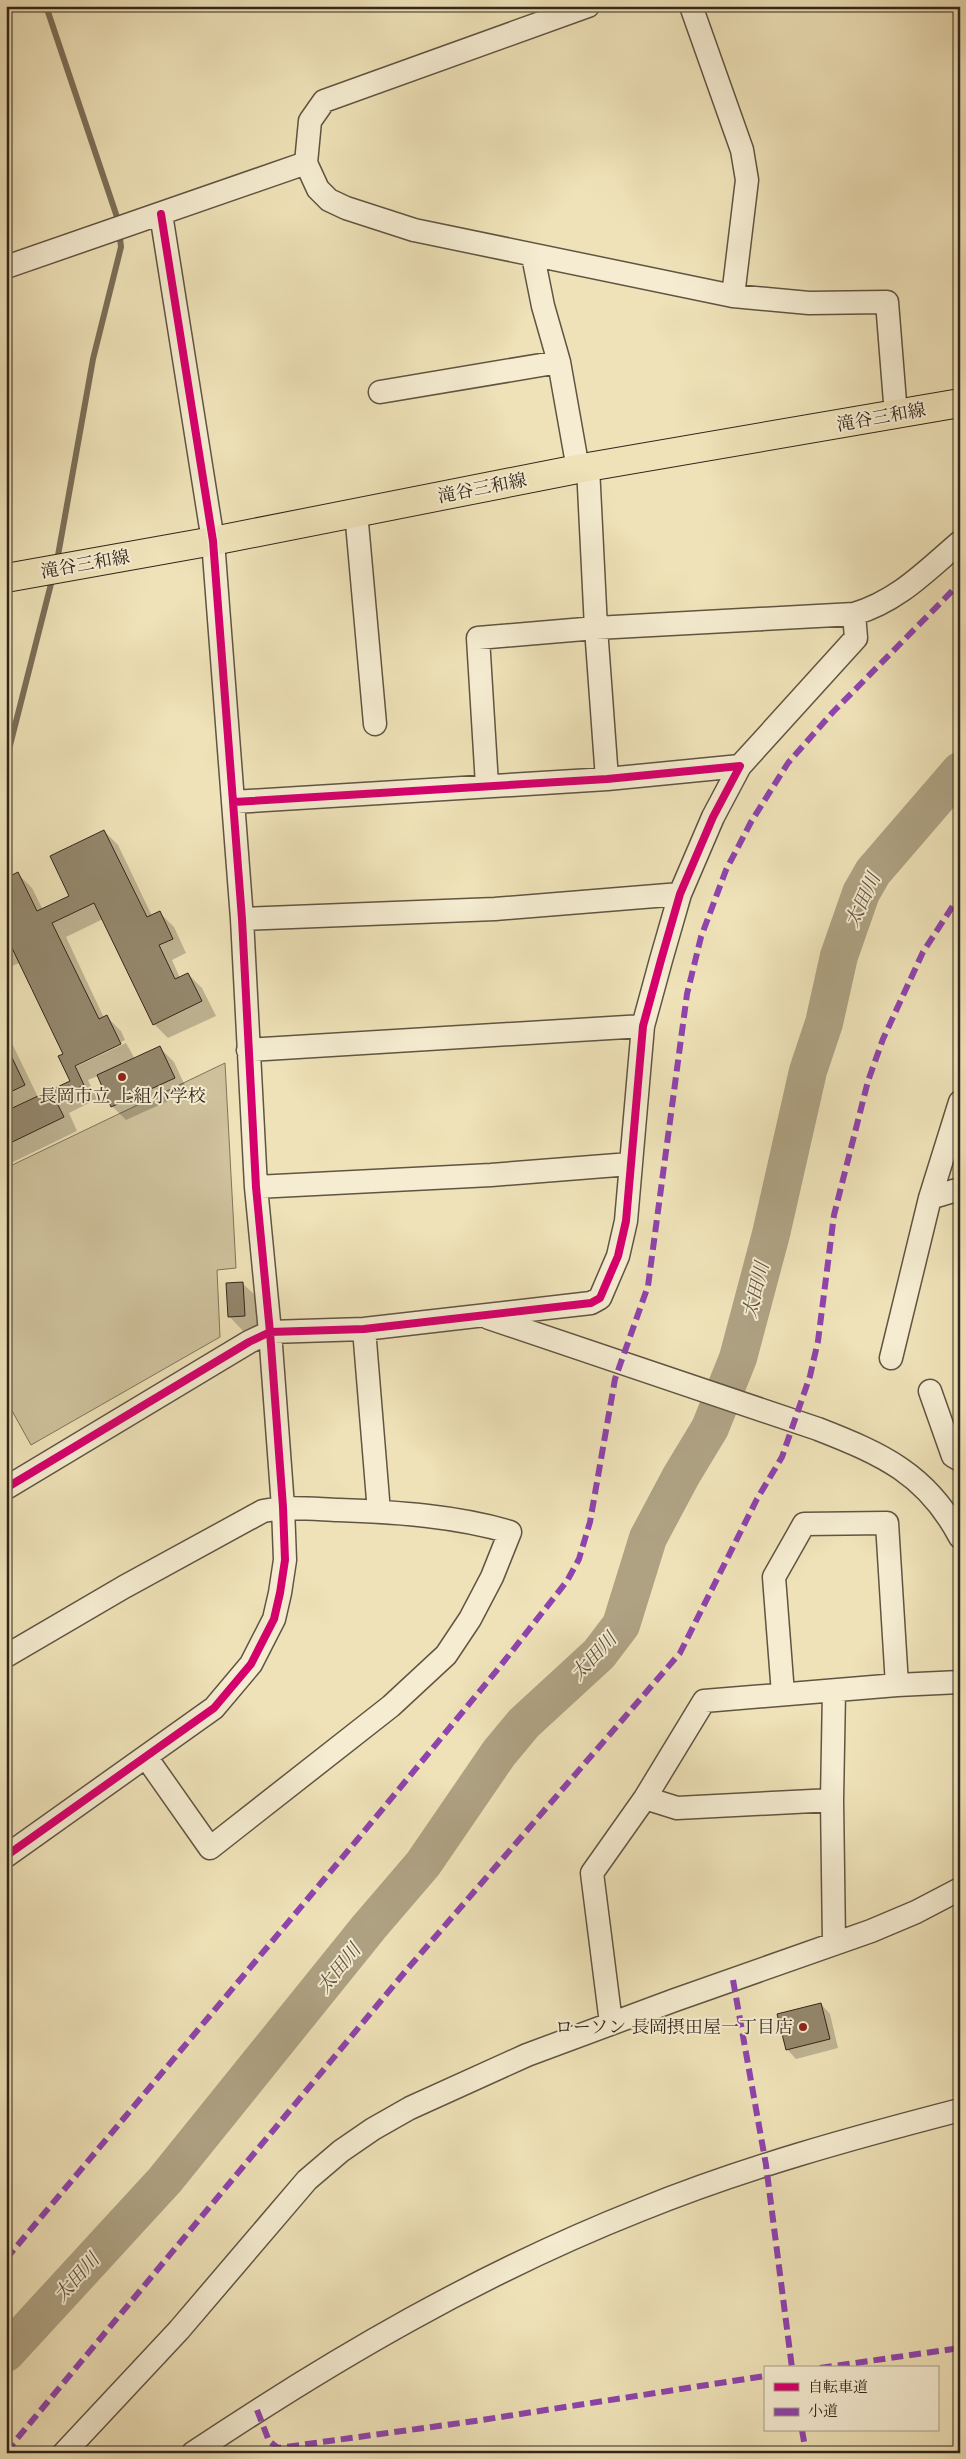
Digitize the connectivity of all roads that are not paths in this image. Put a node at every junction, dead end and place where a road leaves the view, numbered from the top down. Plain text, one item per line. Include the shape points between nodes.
1 (588, 6) edge
2 (691, 6) edge
3 (306, 163) junction
4 (161, 214) junction
5 (533, 256) junction
6 (6, 267) edge
7 (733, 296) junction
8 (559, 362) junction
9 (380, 392) dead end
10 (960, 404) edge
11 (896, 414) junction
12 (583, 468) junction
13 (356, 512) junction
14 (213, 541) junction
15 (960, 542) edge
16 (6, 578) edge
17 (854, 614) junction
18 (596, 628) junction
19 (375, 724) dead end
20 (740, 766) junction
21 (607, 779) junction
22 (487, 785) junction
23 (234, 802) junction
24 (680, 894) junction
25 (242, 919) junction
26 (643, 1026) junction
27 (248, 1050) junction
28 (960, 1102) edge
29 (630, 1164) junction
30 (256, 1187) junction
31 (960, 1189) edge
32 (930, 1198) junction
33 (481, 1315) junction
34 (364, 1329) junction
35 (270, 1332) junction
36 (891, 1358) dead end
37 (930, 1391) dead end
38 (960, 1460) edge
39 (6, 1488) edge
40 (283, 1507) junction
41 (379, 1512) junction
42 (960, 1537) edge
43 (6, 1656) edge
44 (960, 1682) edge
45 (897, 1685) junction
46 (834, 1691) junction
47 (783, 1694) junction
48 (146, 1757) junction
49 (645, 1798) junction
50 (832, 1800) junction
51 (6, 1856) edge
52 (960, 1889) edge
53 (834, 1943) junction
54 (612, 2023) junction
55 (960, 2110) edge
56 (64, 2453) edge
57 (193, 2453) edge

1 - 3 street via 324,100 310,121
2 - 7 street via 742,150 747,180
3 - 4 street
3 - 5 street via 318,189 329,200 346,208 414,230
4 - 6 street
4 - 14 street
5 - 7 street
5 - 8 street
7 - 11 street via 809,303 887,302
8 - 9 street
8 - 12 street
10 - 11 main road, 滝谷三和線
11 - 12 main road, 滝谷三和線
12 - 13 main road, 滝谷三和線
12 - 18 street
13 - 14 main road, 滝谷三和線
13 - 19 street
14 - 16 main road, 滝谷三和線
14 - 23 street
15 - 17 street via 896,597
17 - 18 street
17 - 20 street via 856,638
18 - 21 street
18 - 22 street via 478,638
20 - 21 street
20 - 24 street via 713,817
21 - 22 street
22 - 23 street
23 - 25 street
24 - 25 street via 495,909
24 - 26 street
25 - 27 street
26 - 27 street
26 - 29 street
27 - 30 street
28 - 32 street
29 - 30 street
29 - 33 street via 626,1221 618,1256 600,1298 591,1303
30 - 35 street
31 - 32 street
32 - 36 street
33 - 34 street
33 - 42 street via 818,1429 869,1450 930,1492
34 - 35 street
34 - 41 street
35 - 39 street
35 - 40 street
37 - 38 street via 953,1456
40 - 41 street
40 - 43 street via 254,1516
40 - 48 street via 285,1560 280,1593 274,1619 250,1664 214,1708
41 - 48 street via 486,1525 510,1532 492,1577 446,1655 391,1706 210,1848
44 - 45 street
45 - 46 street
45 - 47 street via 887,1523 804,1524 774,1577
46 - 47 street
46 - 50 street
47 - 49 street via 704,1701
48 - 51 street
49 - 50 street via 677,1808
49 - 54 street via 592,1873
50 - 53 street
52 - 53 street via 916,1912
53 - 54 street
54 - 56 street via 527,2055 410,2108 341,2151 306,2180 179,2330
55 - 57 street via 702,2186 531,2257 354,2350

